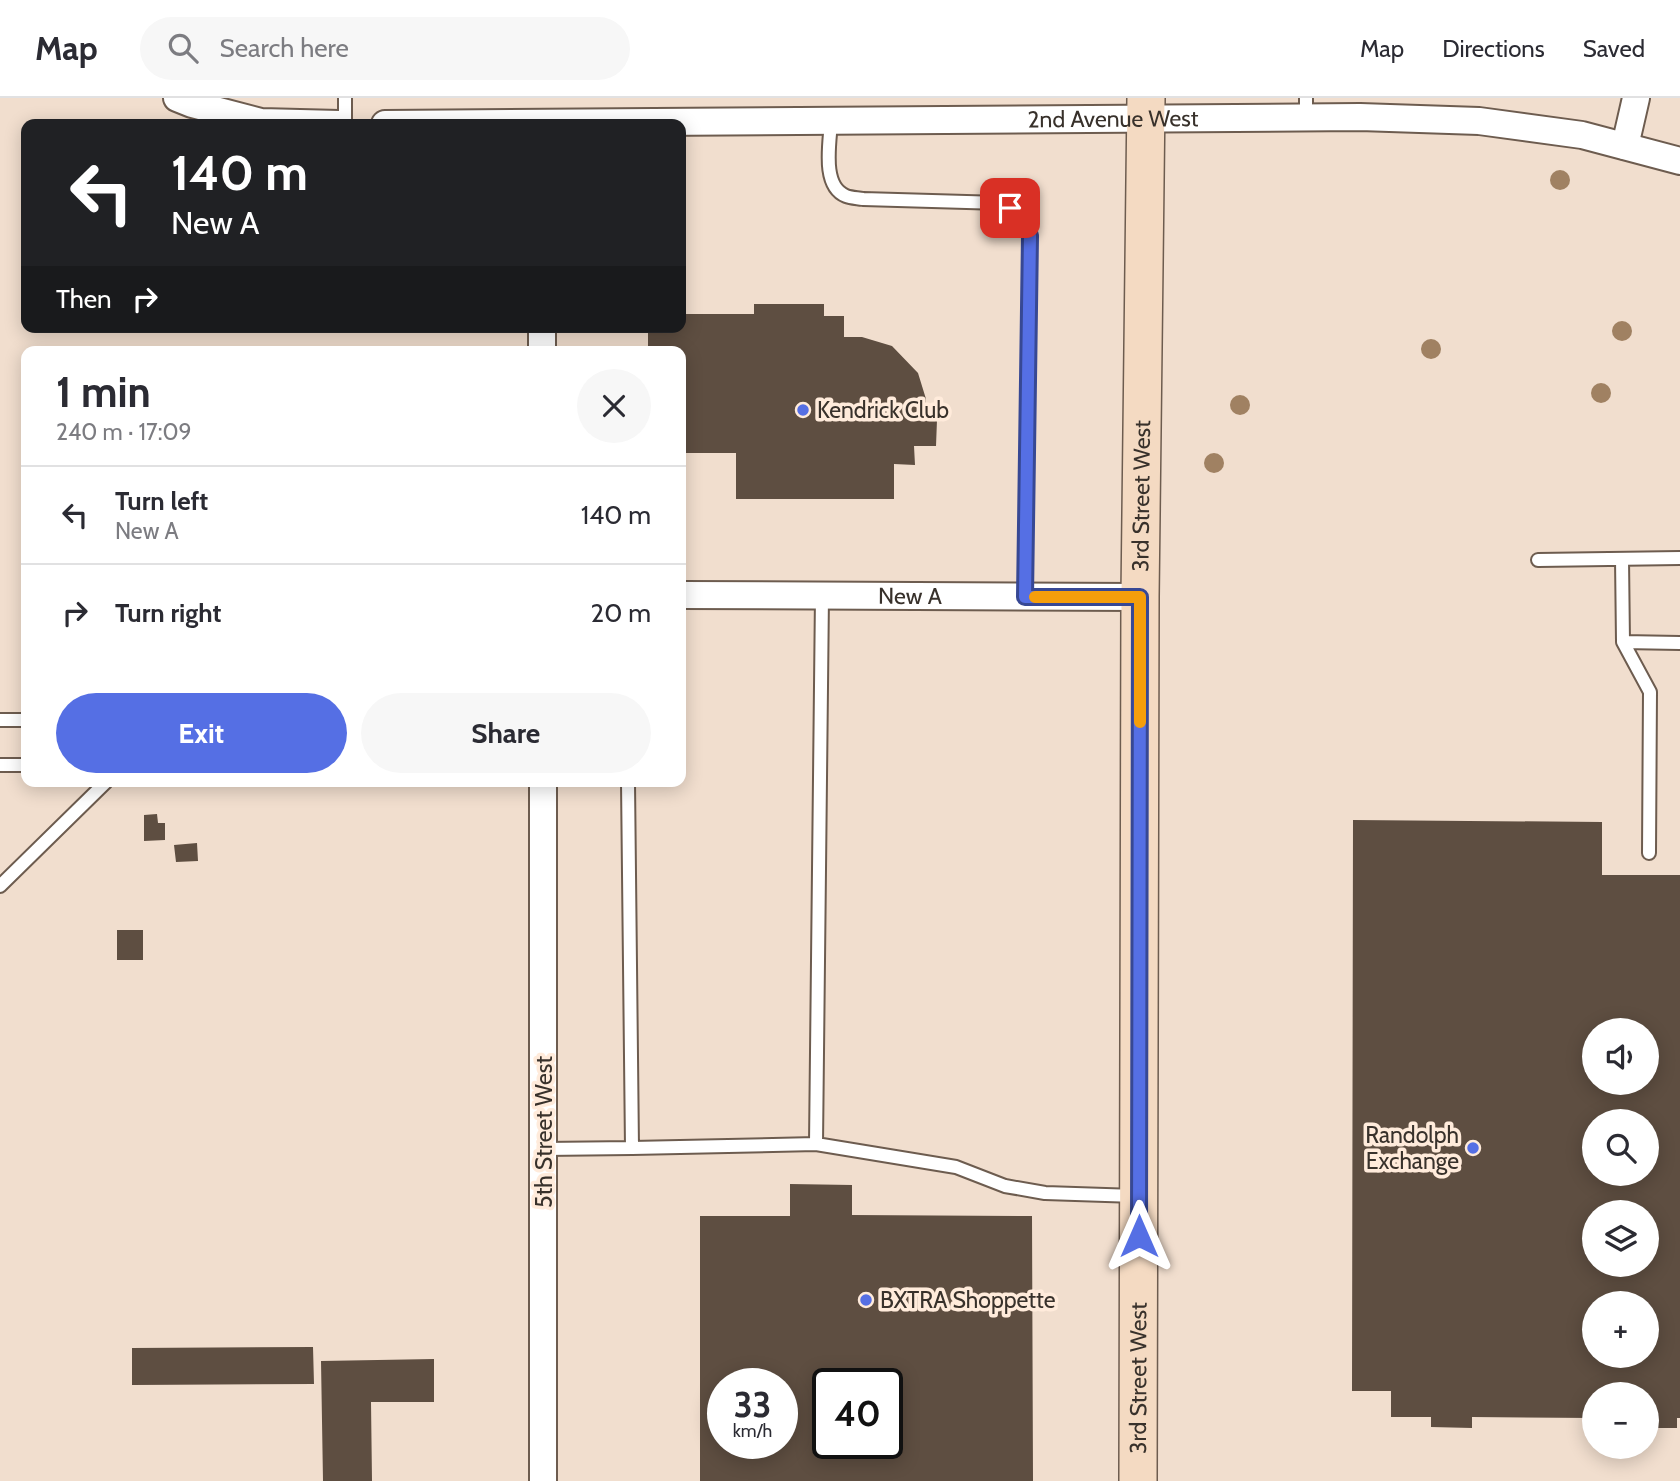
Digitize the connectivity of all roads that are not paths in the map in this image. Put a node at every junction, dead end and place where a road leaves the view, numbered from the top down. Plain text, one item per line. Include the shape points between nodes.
1 (177, 98) edge
2 (345, 98) edge
3 (1636, 98) edge
4 (1157, 108) edge
5 (1306, 108) edge
6 (250, 119) edge
7 (345, 119) edge
8 (831, 121) junction
9 (686, 123) edge
10 (1625, 146) junction
11 (1680, 161) edge
12 (1680, 558) edge
13 (1622, 559) junction
14 (1538, 560) dead end
15 (686, 595) edge
16 (822, 596) junction
17 (1025, 597) junction
18 (1140, 597) junction
19 (1623, 642) junction
20 (1680, 643) edge
21 (0, 720) edge
22 (21, 720) edge
23 (0, 765) edge
24 (21, 765) edge
25 (101, 787) edge
26 (543, 787) edge
27 (628, 787) edge
28 (1648, 853) dead end
29 (0, 886) edge
30 (816, 1144) junction
31 (632, 1148) junction
32 (544, 1149) junction
33 (1139, 1196) junction
34 (543, 1481) edge
35 (1138, 1481) edge

1 - 6 street
2 - 7 lane
3 - 10 street
4 - 5 street, 2nd Avenue West
4 - 8 street, 2nd Avenue West
4 - 18 street, 3rd Street West
5 - 10 street, 2nd Avenue West via 1360,117 1479,121 1582,135
8 - 9 street, 2nd Avenue West
8 - 17 lane via 830,172 834,186 844,195 1001,203 1027,226
10 - 11 street, 2nd Avenue West
12 - 13 lane
13 - 14 lane
13 - 19 lane
15 - 16 street, New A
16 - 17 street, New A
16 - 30 lane
17 - 18 street, New A
18 - 33 street, 3rd Street West
19 - 20 lane
19 - 28 lane via 1650,692
21 - 22 lane
23 - 24 lane
25 - 29 lane
26 - 32 street, 5th Street West
27 - 31 lane
30 - 31 lane
30 - 33 lane via 956,1167 1005,1186 1045,1193
31 - 32 lane
32 - 34 street, 5th Street West
33 - 35 street, 3rd Street West

